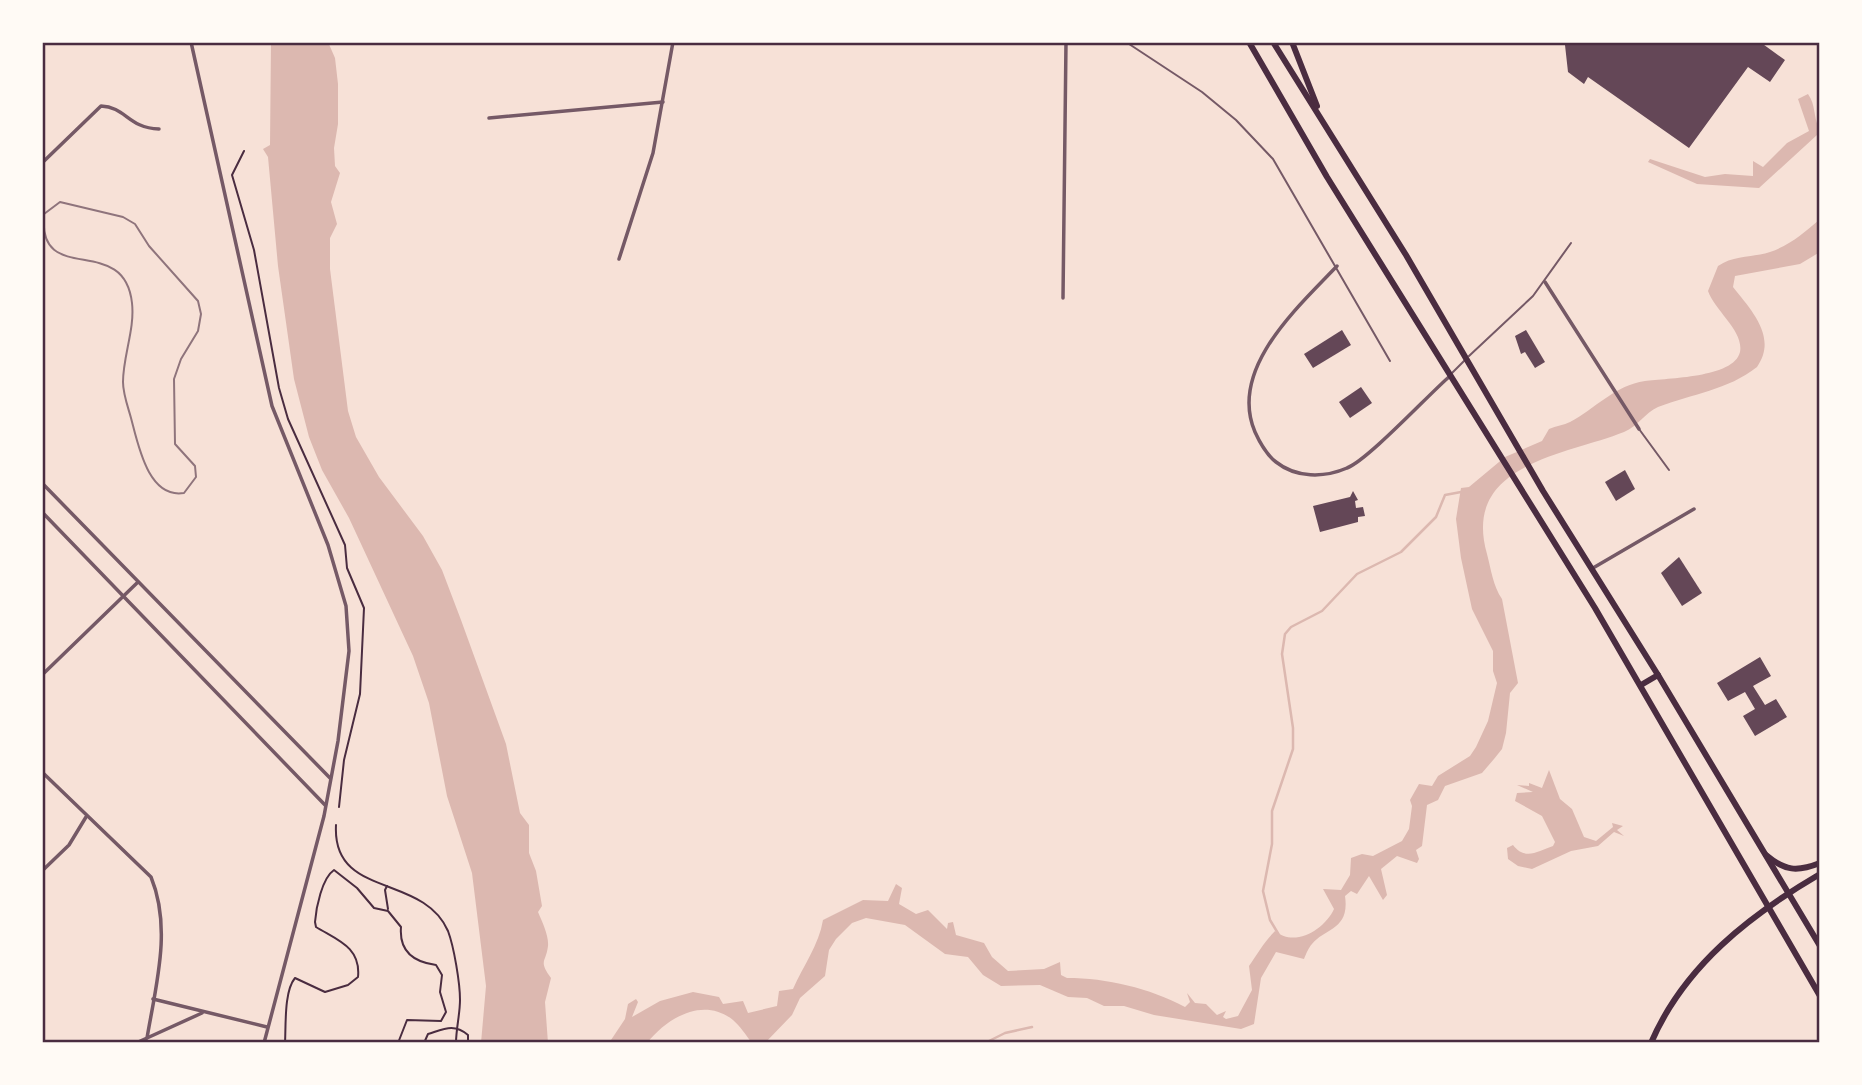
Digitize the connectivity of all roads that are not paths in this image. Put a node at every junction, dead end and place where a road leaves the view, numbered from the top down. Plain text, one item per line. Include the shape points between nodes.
1 (191, 42) edge
2 (673, 42) edge
3 (1066, 42) edge
4 (1126, 42) edge
5 (1249, 42) edge
6 (1273, 42) edge
7 (1292, 42) edge
8 (663, 102) junction
9 (489, 118) dead end
10 (1326, 127) junction
11 (159, 129) dead end
12 (42, 163) edge
13 (1571, 243) dead end
14 (619, 259) dead end
15 (1337, 266) junction
16 (1545, 282) junction
17 (1063, 298) dead end
18 (1467, 358) junction
19 (1390, 361) dead end
20 (1450, 376) junction
21 (1639, 429) joint
22 (1669, 470) dead end
23 (42, 483) edge
24 (1694, 509) dead end
25 (42, 512) edge
26 (1592, 569) junction
27 (138, 581) junction
28 (124, 596) junction
29 (1658, 675) junction
30 (42, 676) edge
31 (1641, 685) junction
32 (42, 772) edge
33 (330, 778) junction
34 (326, 805) junction
35 (86, 817) junction
36 (1766, 855) junction
37 (1820, 863) edge
38 (42, 871) edge
39 (1820, 874) edge
40 (1789, 892) junction
41 (1769, 905) junction
42 (1820, 946) edge
43 (1820, 996) edge
44 (153, 999) junction
45 (204, 1012) junction
46 (268, 1027) junction
47 (147, 1038) junction
48 (136, 1043) edge
49 (264, 1043) edge
50 (1651, 1043) edge

1 - 33 street via 272,406 328,545 346,606 346,694
2 - 8 street
3 - 17 street
4 - 15 lane via 1202,92 1273,159
5 - 20 highway
6 - 10 highway
7 - 10 highway
8 - 9 street
8 - 14 street via 653,153
10 - 18 highway
11 - 12 street via 142,129 112,107 101,106
13 - 16 lane
15 - 19 lane
15 - 20 street via 1267,349 1248,392 1249,418 1276,462 1308,475 1347,468
16 - 18 lane
16 - 21 street
18 - 20 lane
18 - 26 highway
20 - 31 highway
21 - 22 lane
23 - 27 street
24 - 26 street
25 - 28 street
26 - 29 highway
27 - 28 street
27 - 33 street
28 - 30 street
28 - 34 street
29 - 31 highway
29 - 36 highway
31 - 41 highway
32 - 35 street
33 - 34 street
34 - 46 street
35 - 38 street via 69,845
35 - 44 street via 151,877 160,899 163,922
36 - 37 highway via 1795,870
36 - 40 highway
39 - 40 highway
40 - 41 highway
40 - 42 highway
41 - 43 highway
41 - 50 highway via 1692,976
44 - 45 street
44 - 47 street
45 - 46 street
45 - 47 street
46 - 49 street
47 - 48 street

